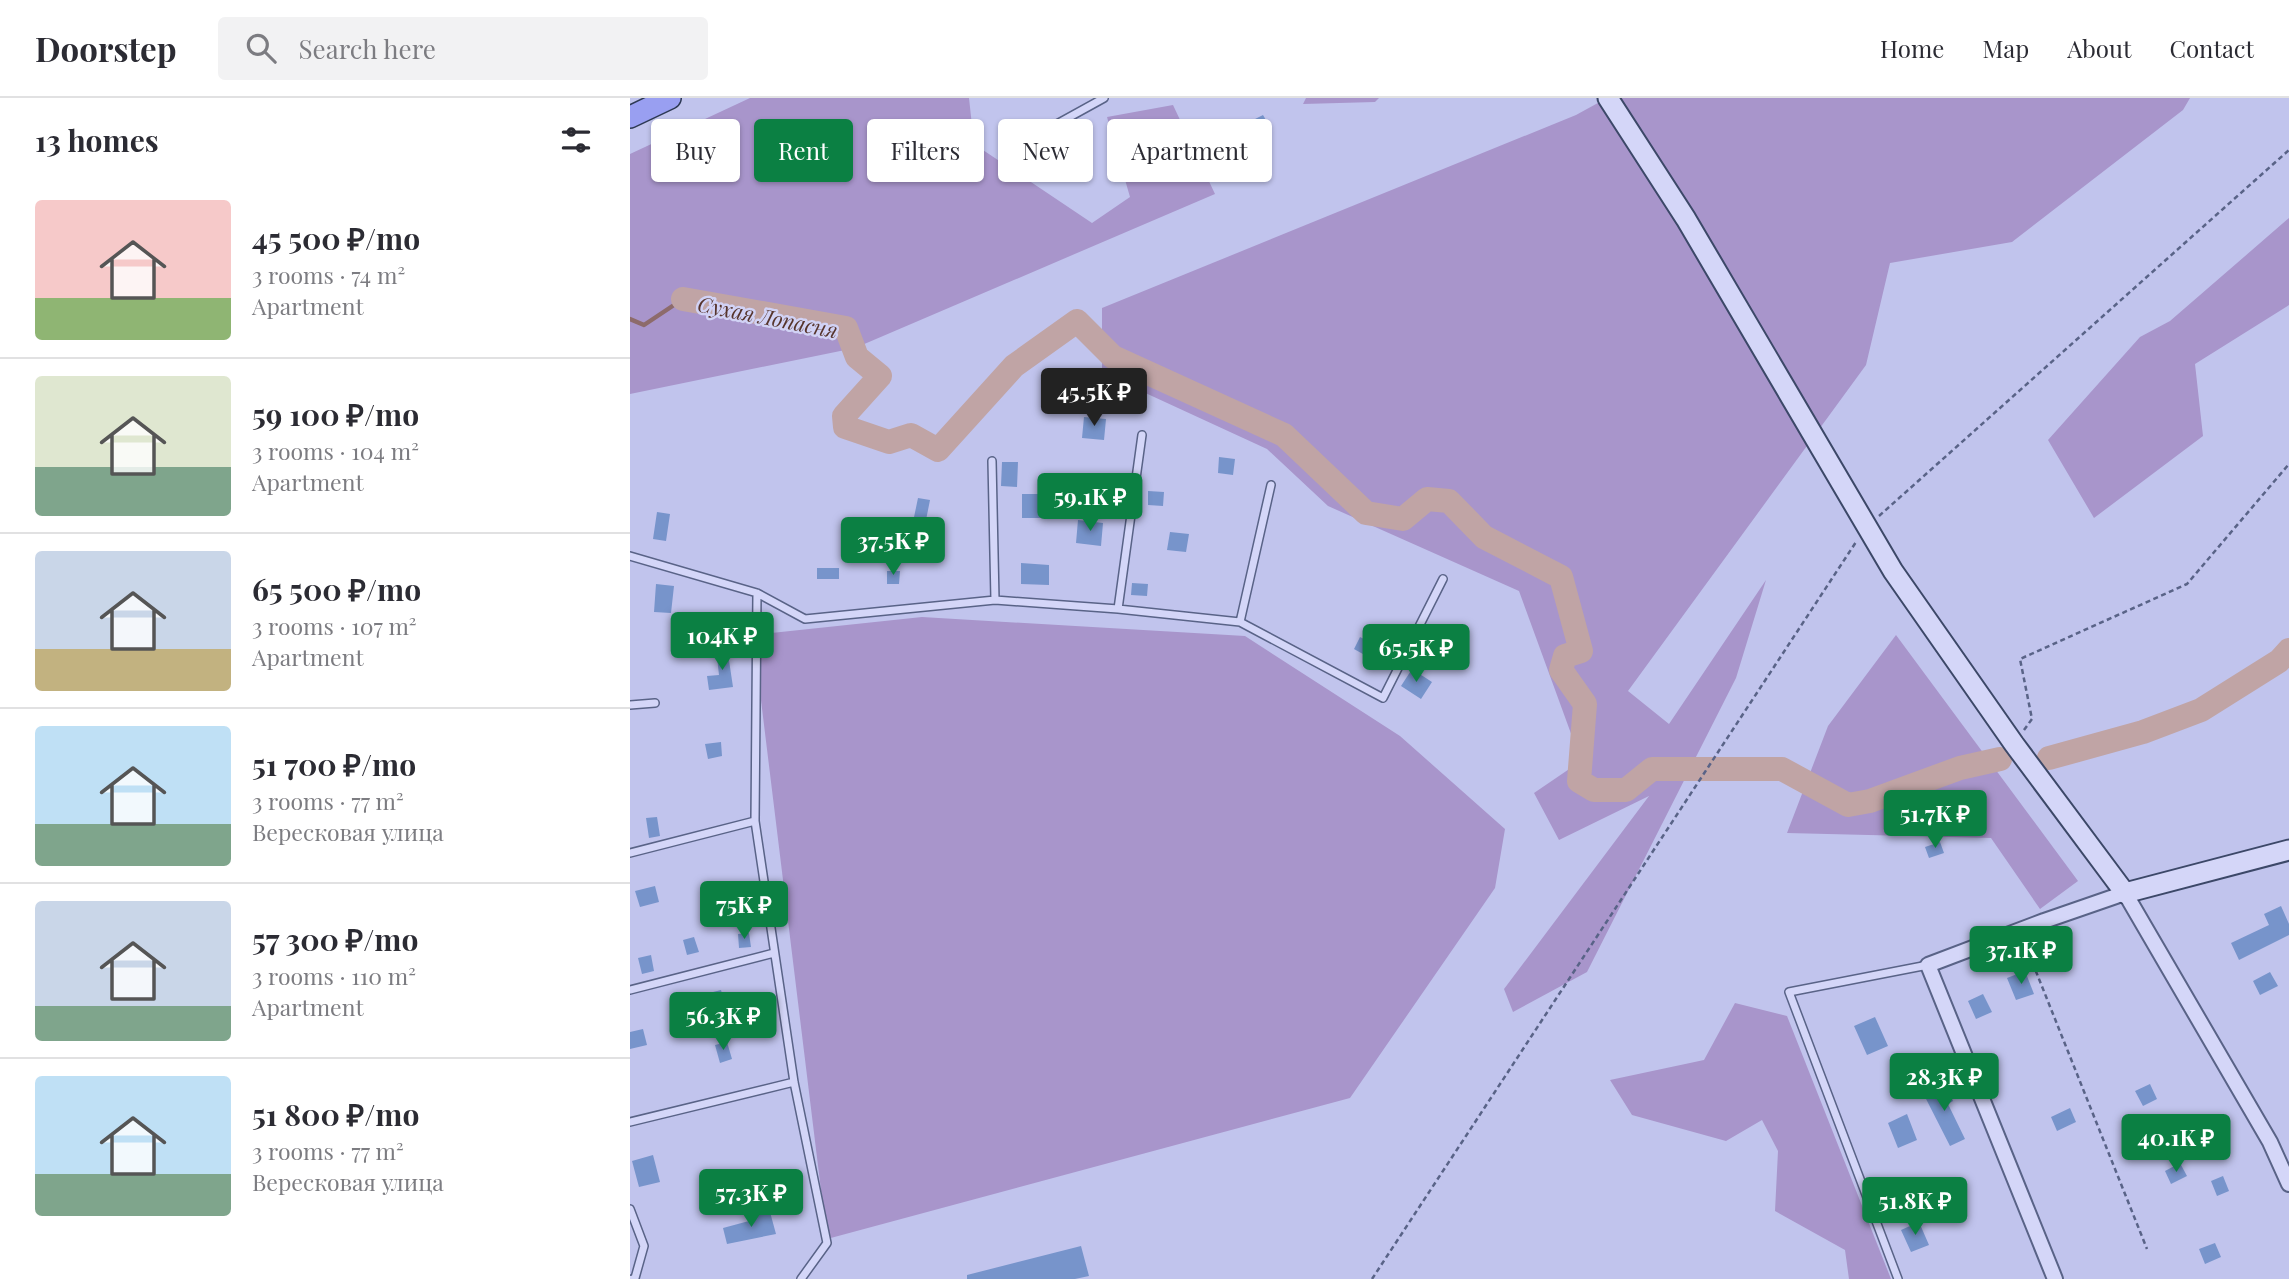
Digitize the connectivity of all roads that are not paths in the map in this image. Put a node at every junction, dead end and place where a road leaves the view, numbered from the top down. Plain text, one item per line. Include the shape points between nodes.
1 (670, 98) edge
2 (1104, 98) edge
3 (1608, 98) edge
4 (647, 103) edge
5 (630, 117) edge
6 (1066, 119) edge
7 (1142, 435) dead end
8 (992, 461) dead end
9 (1271, 485) dead end
10 (630, 556) edge
11 (1443, 579) dead end
12 (757, 593) junction
13 (995, 600) junction
14 (1118, 609) junction
15 (1240, 622) junction
16 (655, 703) dead end
17 (630, 705) edge
18 (755, 821) junction
19 (2289, 850) edge
20 (630, 853) edge
21 (2125, 894) junction
22 (774, 953) junction
23 (1928, 965) junction
24 (630, 990) edge
25 (794, 1082) junction
26 (630, 1122) edge
27 (2289, 1184) edge
28 (630, 1209) edge
29 (634, 1279) edge
30 (801, 1279) edge
31 (1898, 1279) edge
32 (2055, 1279) edge

1 - 4 main road
2 - 6 lane
3 - 21 street via 1686,219 1893,571
4 - 5 main road
7 - 14 lane
8 - 13 lane
9 - 15 lane
10 - 12 lane
11 - 15 lane via 1383,698
12 - 13 lane via 805,619
12 - 18 lane
13 - 14 lane
14 - 15 lane
16 - 17 lane
18 - 20 lane
18 - 22 lane
19 - 21 street
21 - 23 street
21 - 27 street via 2270,1142
22 - 24 lane
22 - 25 lane
23 - 31 lane via 1789,992
23 - 32 street
25 - 26 lane
25 - 30 lane via 827,1242
28 - 29 lane via 644,1246

